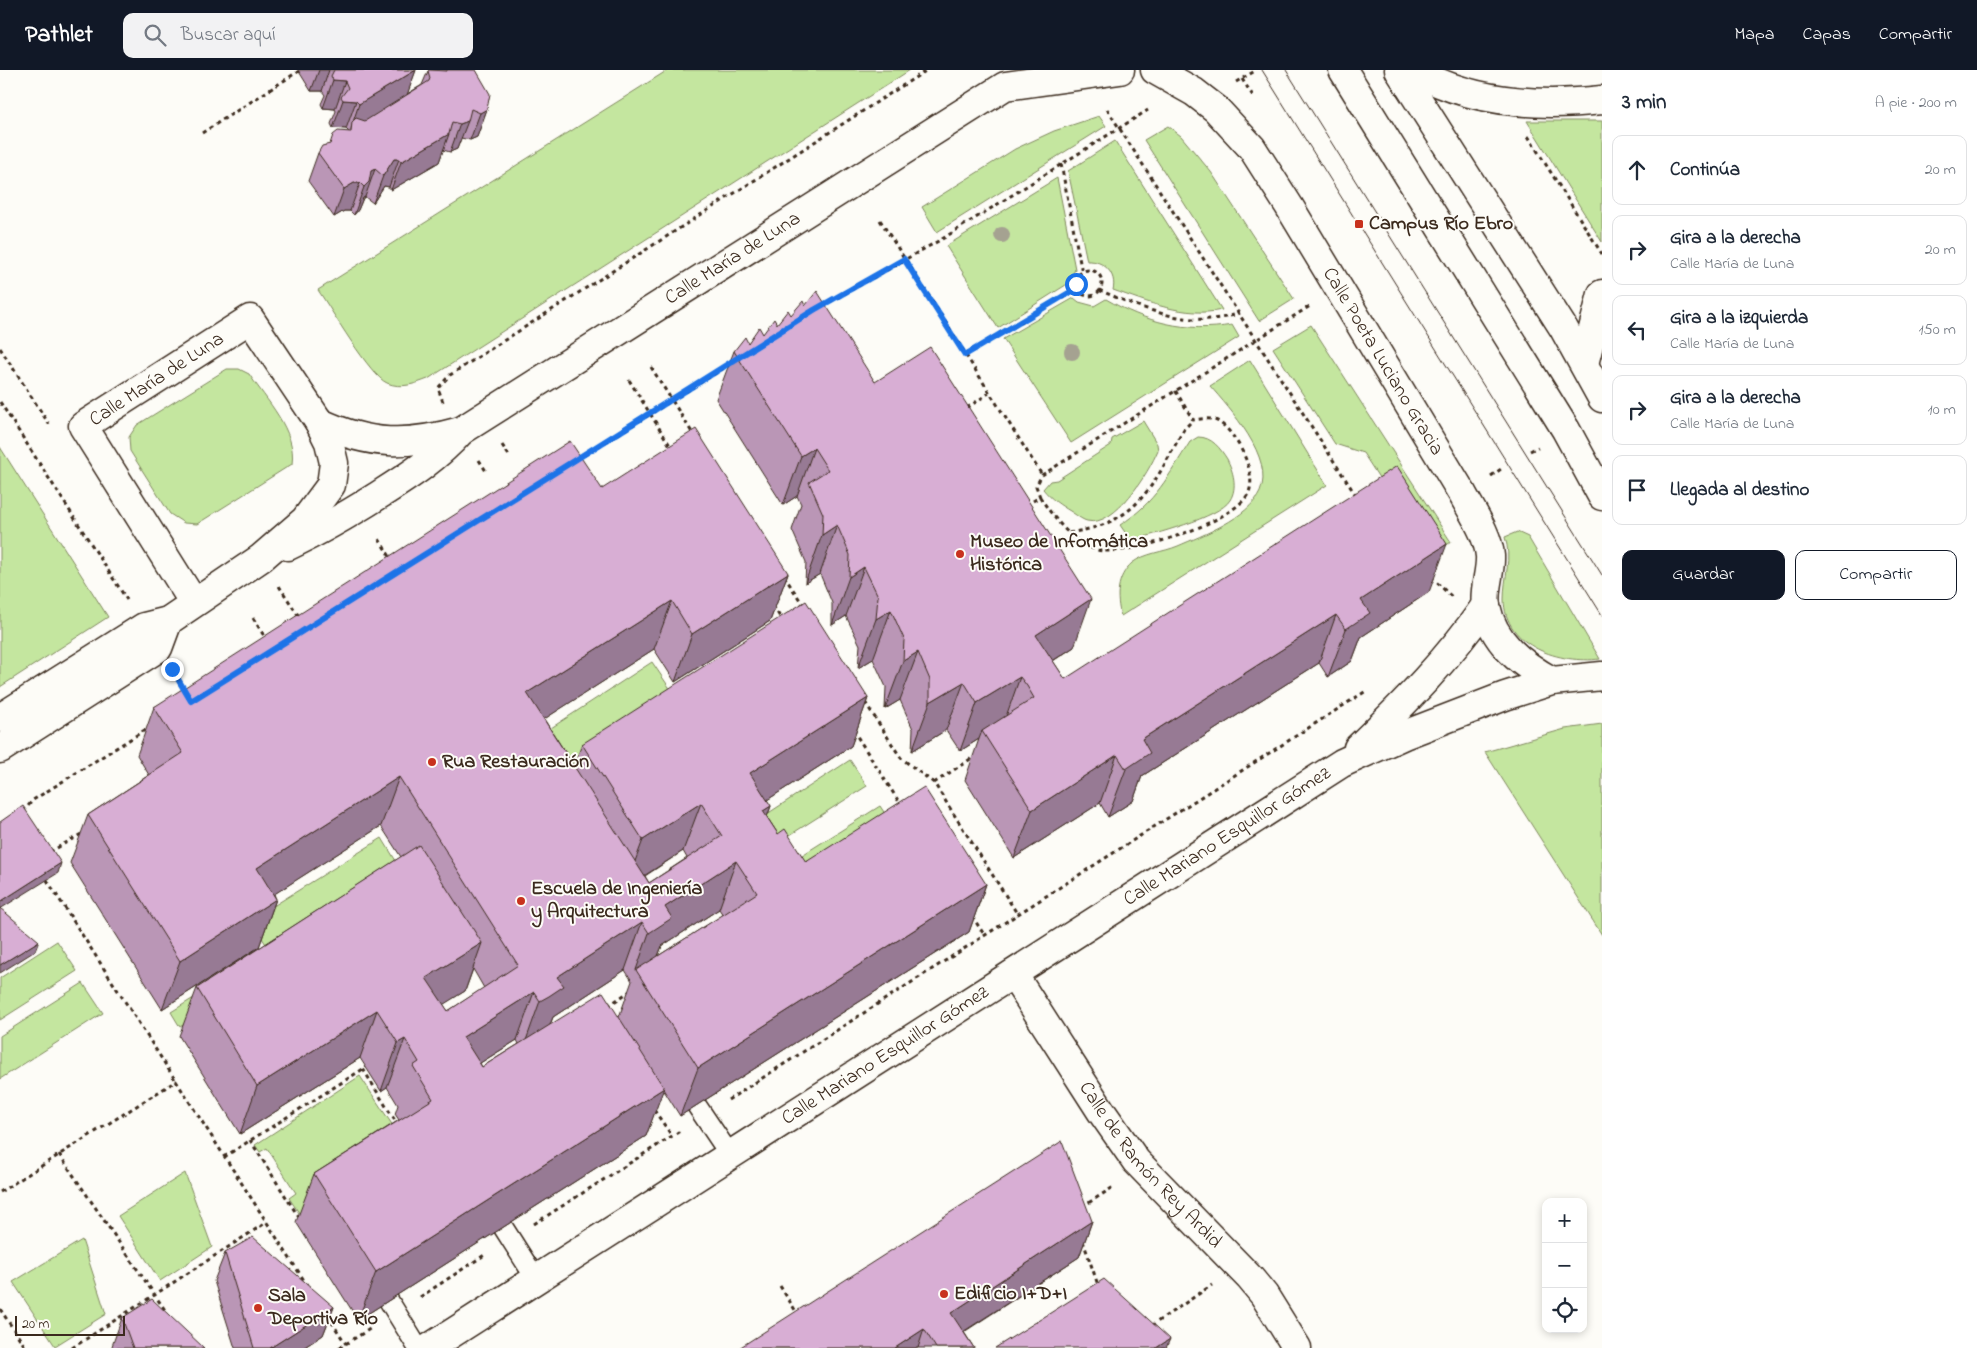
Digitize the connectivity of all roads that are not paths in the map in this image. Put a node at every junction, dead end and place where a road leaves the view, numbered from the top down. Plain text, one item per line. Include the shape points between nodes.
1 (1120, 70) edge
2 (1343, 70) edge
3 (1399, 70) edge
4 (1413, 70) edge
5 (1149, 71) edge
6 (1010, 78) edge
7 (1602, 100) edge
8 (1602, 294) edge
9 (1584, 364) junction
10 (1602, 398) edge
11 (319, 422) junction
12 (461, 431) junction
13 (1602, 496) edge
14 (261, 558) junction
15 (194, 603) junction
16 (1486, 605) junction
17 (168, 621) junction
18 (1602, 676) edge
19 (1552, 681) junction
20 (0, 718) edge
21 (0, 748) edge
22 (1342, 762) junction
23 (1012, 974) junction
24 (697, 1106) edge
25 (730, 1155) junction
26 (503, 1227) edge
27 (536, 1279) junction
28 (389, 1301) edge
29 (418, 1348) edge
30 (429, 1348) edge
31 (1297, 1348) edge

1 - 6 street, Calle María de Luna
2 - 13 street via 1566,430
3 - 9 street
4 - 7 street via 1447,87 1506,101
5 - 16 street, Calle Poeta Luciano Gracia via 1194,92 1233,125 1290,206 1462,493 1484,536 1490,563
6 - 12 street, Calle María de Luna
8 - 9 street
9 - 10 street
11 - 12 street, Calle María de Luna via 374,441 418,441
11 - 14 street, Calle María de Luna via 333,452 331,485 305,520
11 - 15 street, Calle María de Luna via 250,319 83,426
12 - 14 street, Calle María de Luna via 420,469 323,530
14 - 15 street, Calle María de Luna
15 - 17 street, Calle María de Luna
16 - 19 street, Calle Poeta Luciano Gracia via 1495,632 1510,652 1529,669
16 - 22 street, Calle Mariano Esquillor Gómez via 1429,679
17 - 20 street, Calle María de Luna via 144,627
17 - 21 street via 158,648
18 - 19 street, Calle Mariano Esquillor Gómez
19 - 22 street, Calle Mariano Esquillor Gómez via 1457,714
22 - 23 street, Calle Mariano Esquillor Gómez
23 - 25 street, Calle Mariano Esquillor Gómez
23 - 31 street, Calle de Ramón Rey Ardid via 1136,1161 1250,1278
24 - 25 lane
25 - 27 street, Calle Mariano Esquillor Gómez
26 - 27 lane
27 - 30 street, Calle Mariano Esquillor Gómez
28 - 29 lane

